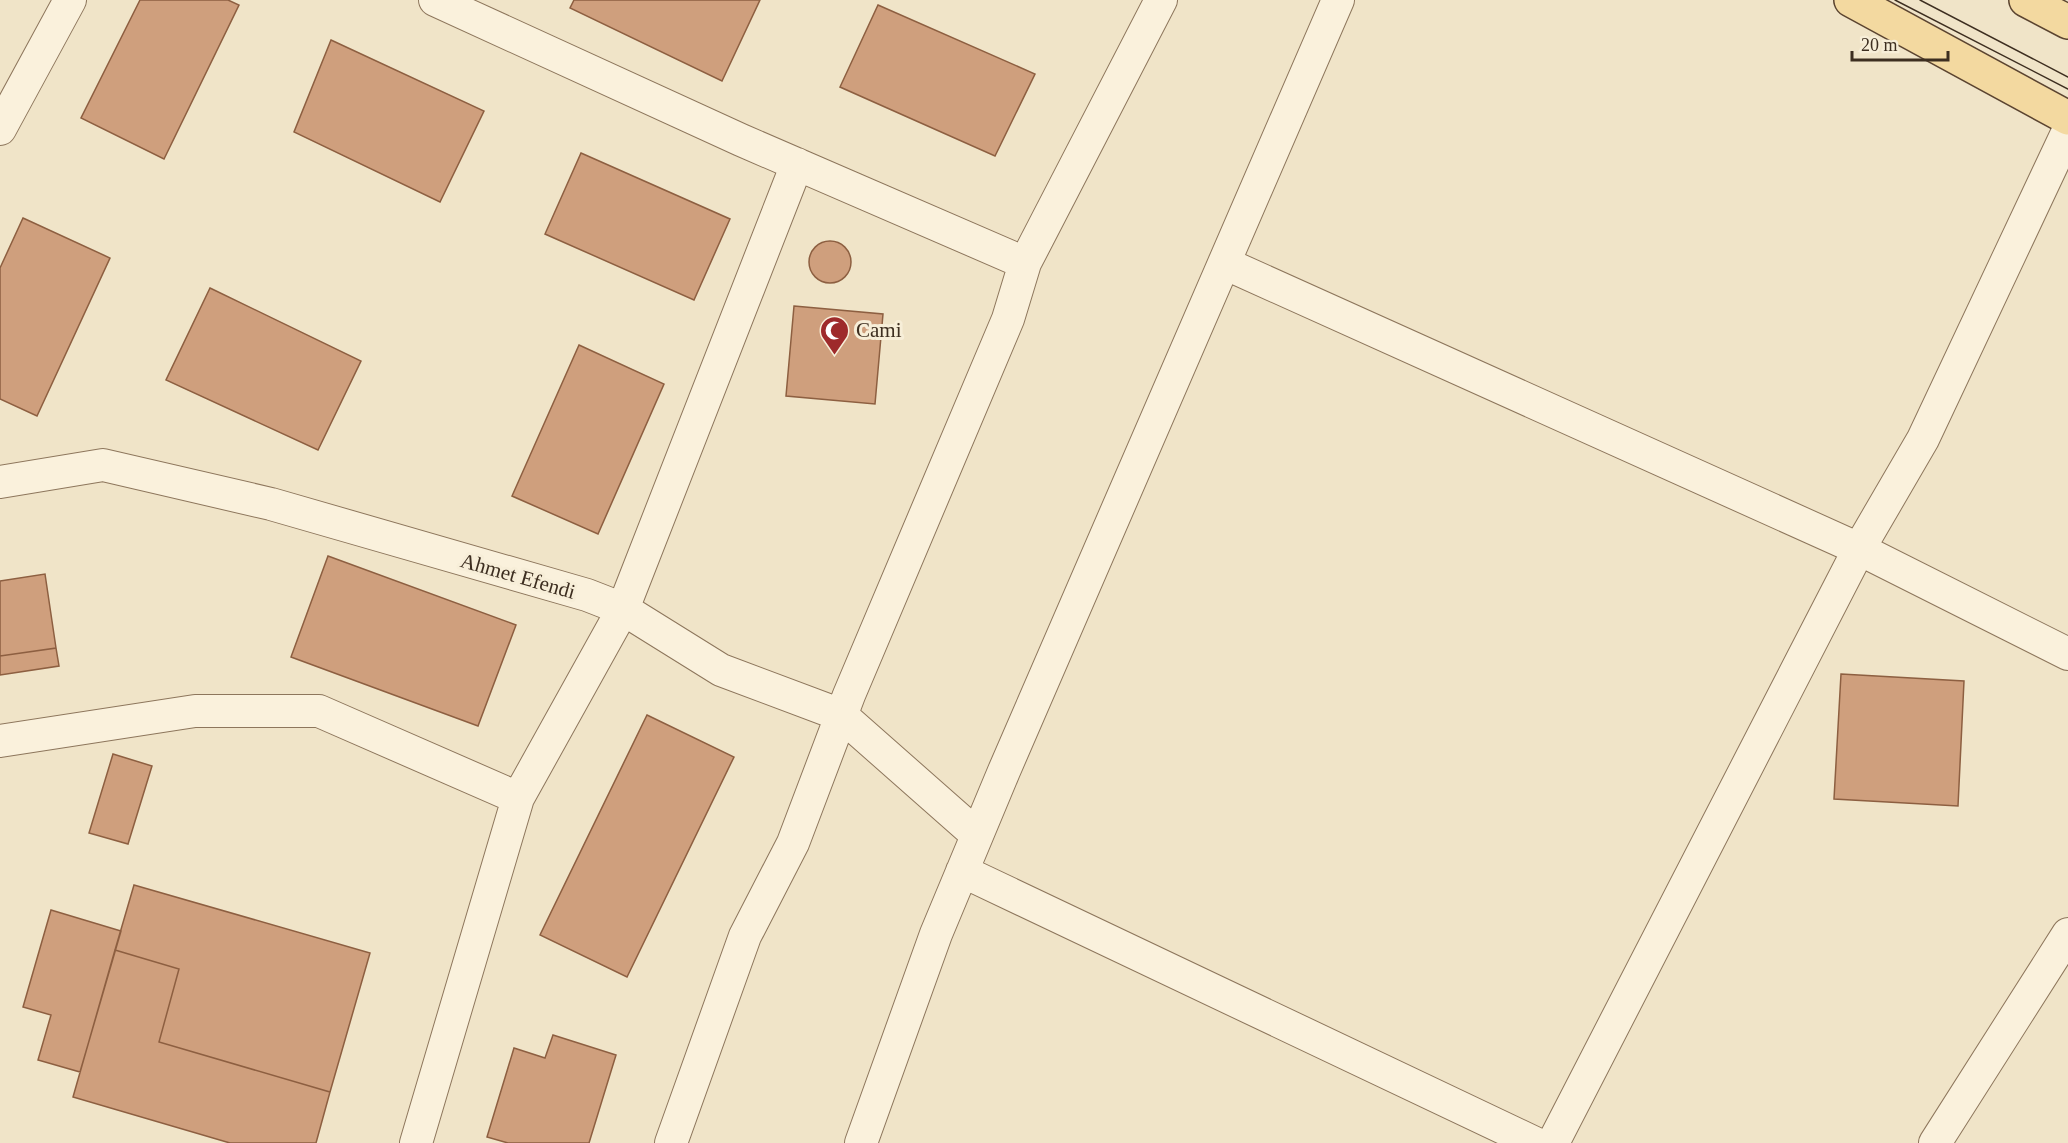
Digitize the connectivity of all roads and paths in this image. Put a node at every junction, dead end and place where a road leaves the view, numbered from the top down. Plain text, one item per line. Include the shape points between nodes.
1 (70, 0) edge
2 (435, 0) edge
3 (1161, 0) edge
4 (1338, 0) edge
5 (1851, 0) edge
6 (2025, 0) edge
7 (2068, 22) edge
8 (2068, 118) edge
9 (0, 129) edge
10 (2068, 131) edge
11 (797, 164) junction
12 (1025, 262) junction
13 (1224, 263) junction
14 (0, 482) edge
15 (1859, 549) junction
16 (623, 609) junction
17 (2068, 654) edge
18 (841, 715) junction
19 (0, 741) edge
20 (518, 798) junction
21 (977, 835) junction
22 (962, 871) junction
23 (2068, 934) edge
24 (416, 1143) edge
25 (671, 1143) edge
26 (861, 1143) edge
27 (1535, 1143) edge
28 (1553, 1143) edge
29 (1935, 1143) edge

1 - 9 street
2 - 11 street
3 - 12 street
4 - 13 street
5 - 8 main road
6 - 7 main road
10 - 15 street via 1923,439
11 - 12 street
11 - 16 street
12 - 18 street via 1008,319
13 - 15 street
13 - 21 street
14 - 16 street, Ahmet Efendi via 103,465 271,504
15 - 17 street
15 - 28 street
16 - 18 street, Ahmet Efendi via 721,670
16 - 20 street
18 - 21 street, Ahmet Efendi
18 - 25 street via 793,843 745,936
19 - 20 street via 195,711 319,711
20 - 24 street
21 - 22 street
22 - 26 street
22 - 27 street
23 - 29 street

